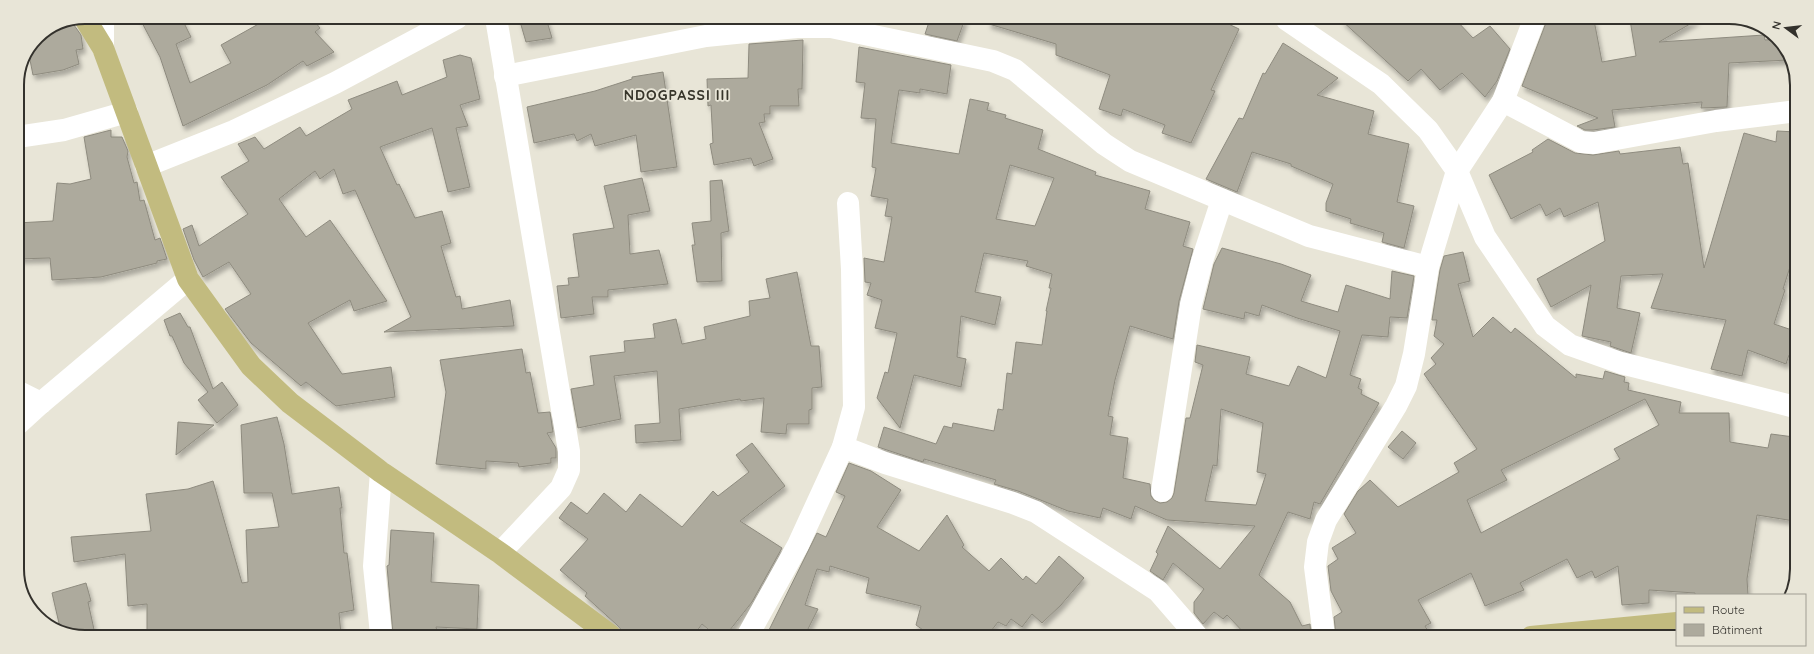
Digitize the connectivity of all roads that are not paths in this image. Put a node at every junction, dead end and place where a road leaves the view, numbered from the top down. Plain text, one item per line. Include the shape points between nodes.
1 (88, 24) edge
2 (103, 24) edge
3 (446, 24) edge
4 (497, 24) edge
5 (823, 24) edge
6 (836, 24) edge
7 (1293, 24) edge
8 (1532, 24) edge
9 (103, 48) junction
10 (505, 76) junction
11 (1503, 101) junction
12 (127, 112) junction
13 (1790, 112) edge
14 (24, 136) edge
15 (146, 166) junction
16 (1457, 171) junction
17 (1222, 200) junction
18 (848, 203) dead end
19 (1428, 267) junction
20 (188, 279) junction
21 (24, 394) edge
22 (41, 403) junction
23 (1790, 406) edge
24 (24, 419) edge
25 (843, 447) junction
26 (381, 472) junction
27 (1162, 491) dead end
28 (500, 553) junction
29 (1676, 623) edge
30 (381, 630) edge
31 (603, 630) edge
32 (751, 630) edge
33 (1192, 630) edge
34 (1323, 630) edge
35 (1595, 630) edge

1 - 9 main road
2 - 9 street
3 - 15 street via 328,86 234,131
4 - 10 street
5 - 10 street via 706,36
6 - 17 street via 993,61 1016,70 1104,144 1130,161
7 - 16 street via 1381,84 1428,130
8 - 11 street
9 - 12 main road
10 - 28 street via 569,451 569,470 561,488
11 - 13 street via 1581,142 1594,143
11 - 16 street
12 - 14 street via 64,130
12 - 15 main road
15 - 20 main road
16 - 19 street
16 - 23 street via 1485,237 1545,326 1570,345 1621,363
17 - 19 street via 1309,236
17 - 27 street via 1202,260 1191,304
18 - 25 street via 852,269 854,407
19 - 34 street via 1414,354 1406,386 1326,520 1318,542 1315,567
20 - 22 street
20 - 26 main road via 251,366 290,403
21 - 22 street
22 - 24 street
25 - 32 street via 798,545
25 - 33 street via 1036,512 1158,591
26 - 28 main road
26 - 30 street via 374,566
28 - 31 main road
29 - 35 main road

